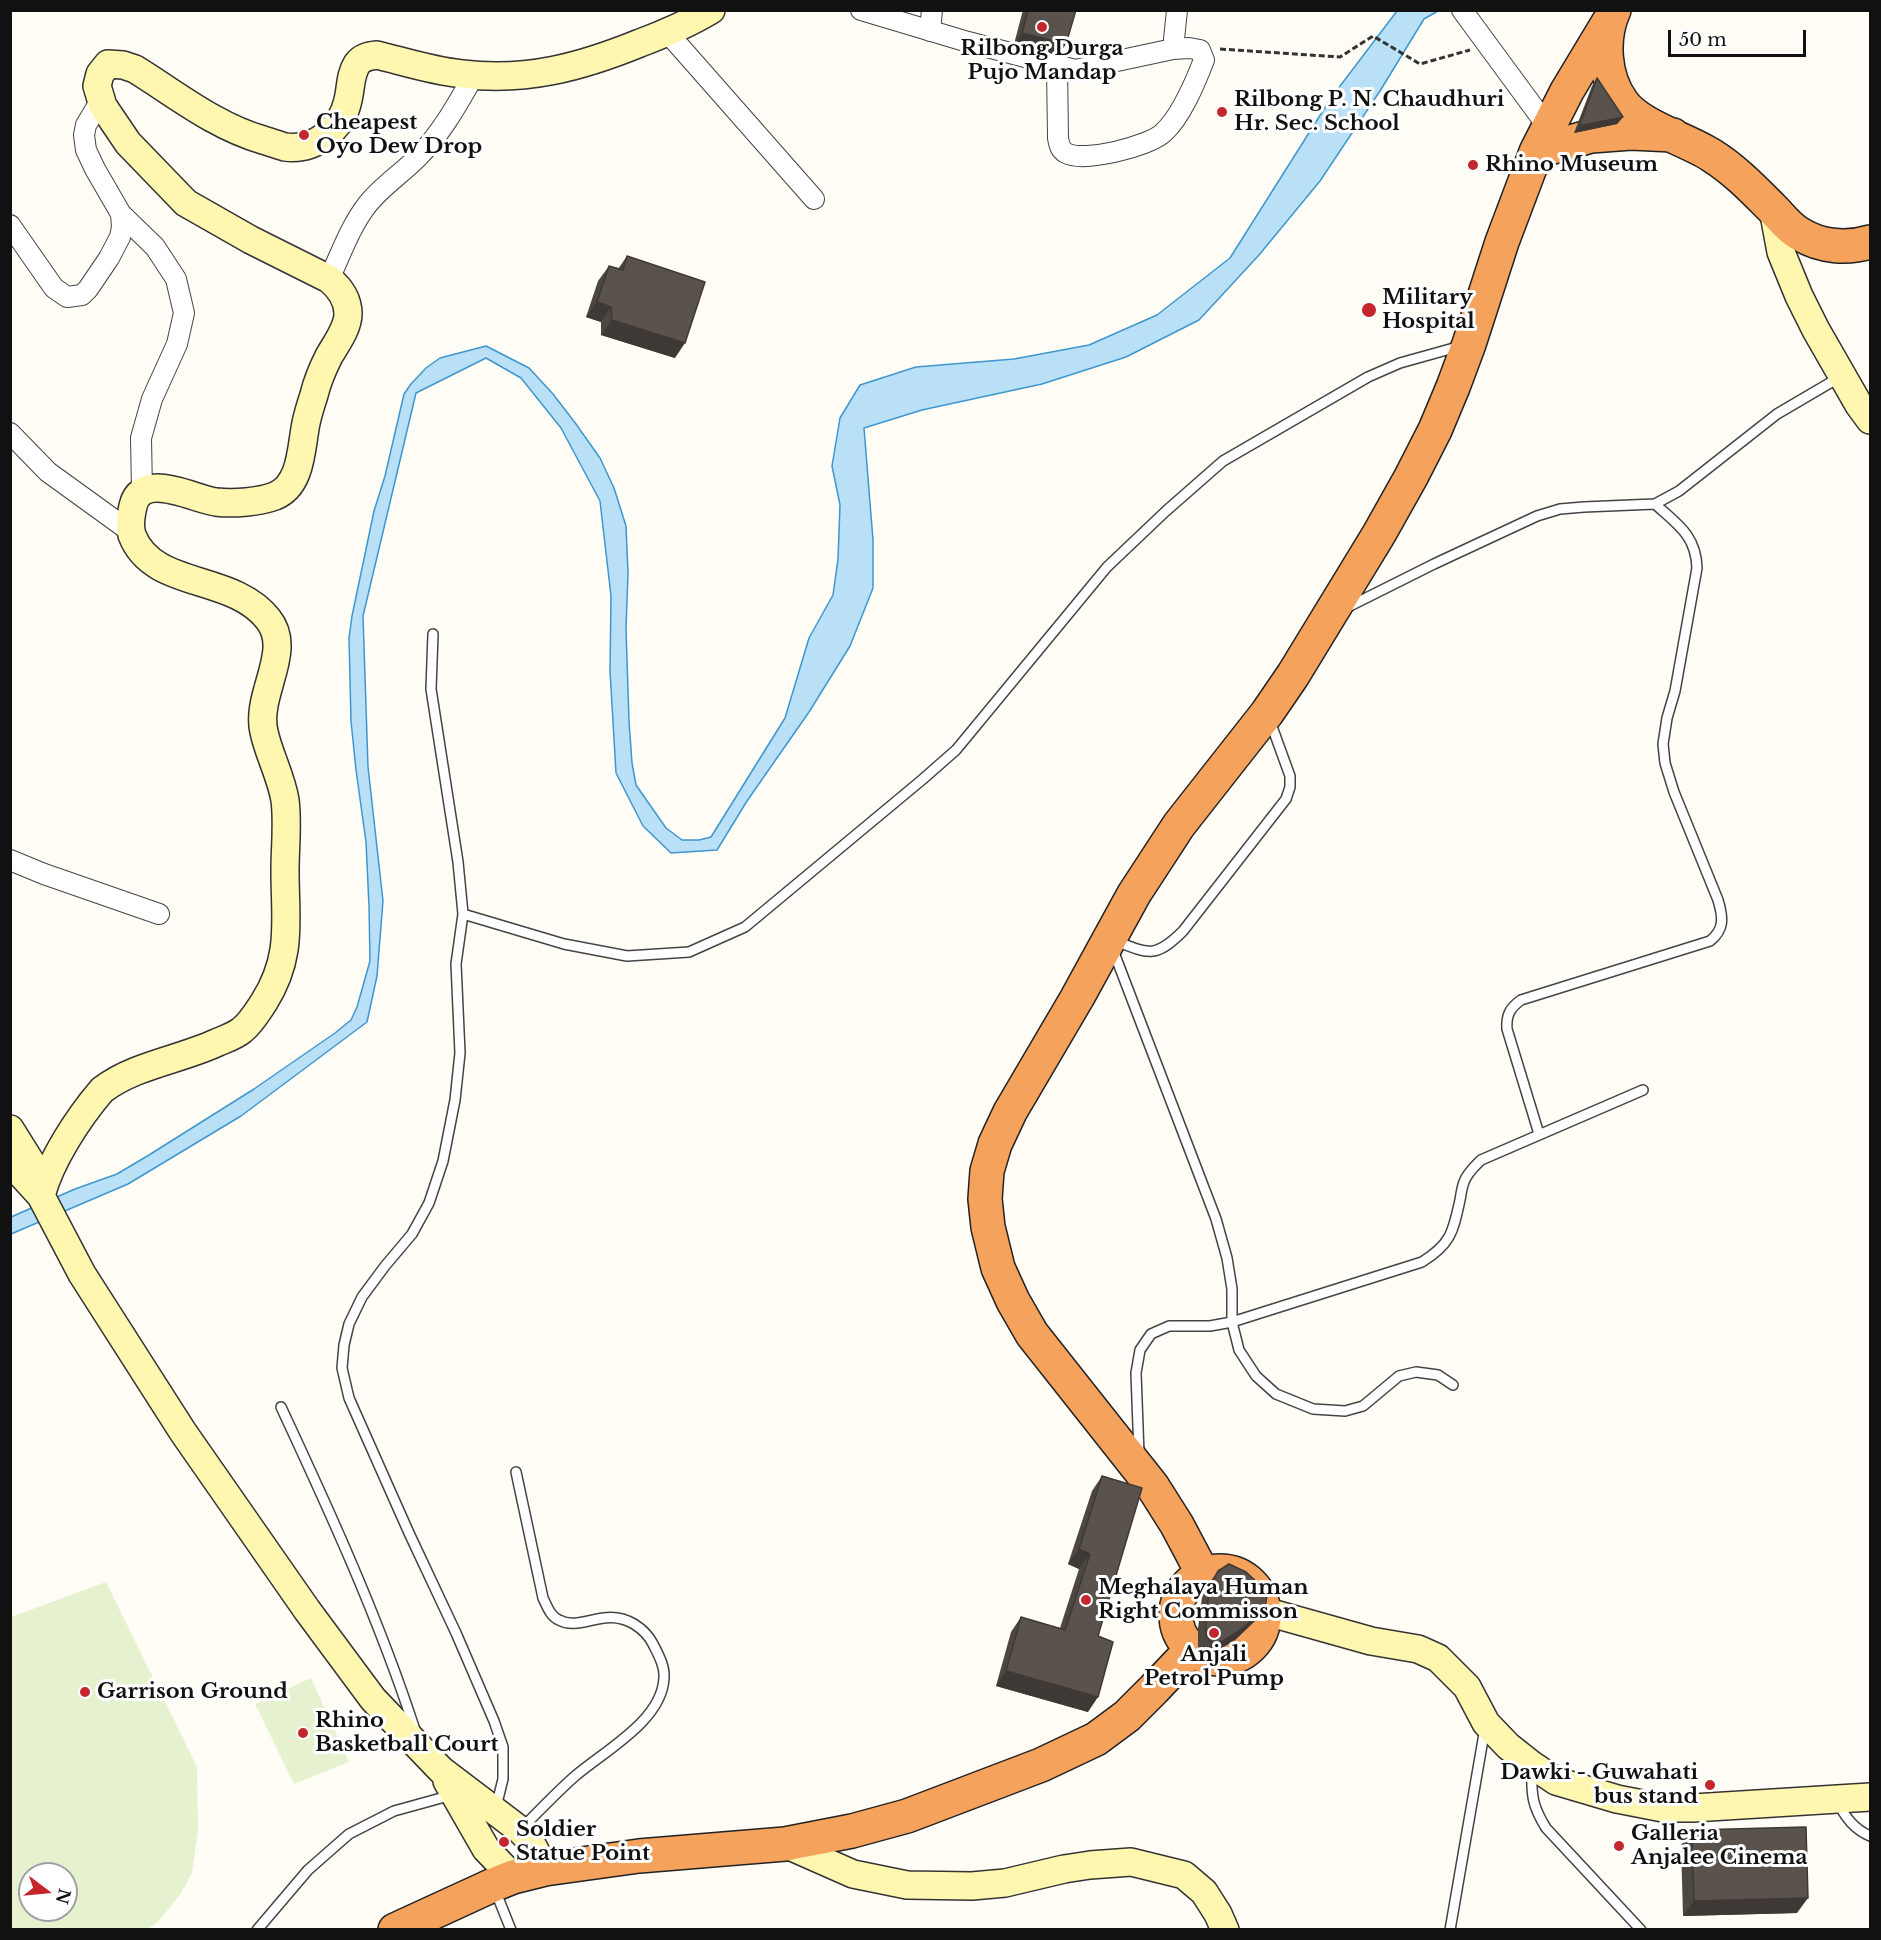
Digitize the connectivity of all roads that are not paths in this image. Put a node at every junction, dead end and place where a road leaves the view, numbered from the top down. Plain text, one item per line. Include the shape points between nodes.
1 (711, 10) edge
2 (861, 10) edge
3 (933, 10) edge
4 (1178, 10) edge
5 (1612, 15) edge
6 (1466, 17) edge
7 (667, 32) junction
8 (930, 32) junction
9 (1173, 49) junction
10 (1058, 66) junction
11 (474, 75) junction
12 (101, 100) junction
13 (1673, 135) junction
14 (1542, 140) junction
15 (814, 200) dead end
16 (1773, 209) junction
17 (122, 214) junction
18 (10, 225) edge
19 (1870, 242) edge
20 (330, 279) junction
21 (1469, 344) junction
22 (1842, 375) junction
23 (1870, 420) edge
24 (10, 433) edge
25 (142, 491) junction
26 (1654, 504) junction
27 (131, 532) junction
28 (1330, 616) junction
29 (433, 634) dead end
30 (1267, 713) junction
31 (10, 860) edge
32 (159, 914) dead end
33 (463, 914) junction
34 (1108, 938) junction
35 (1643, 1090) dead end
36 (10, 1129) edge
37 (1539, 1134) junction
38 (10, 1162) edge
39 (41, 1196) junction
40 (1232, 1322) junction
41 (1453, 1385) dead end
42 (281, 1407) dead end
43 (1140, 1470) junction
44 (516, 1472) dead end
45 (1203, 1574) junction
46 (1264, 1611) junction
47 (1192, 1649) junction
48 (1486, 1723) junction
49 (421, 1749) junction
50 (1532, 1765) junction
51 (441, 1770) junction
52 (454, 1794) junction
53 (1870, 1797) edge
54 (1836, 1799) junction
55 (494, 1812) junction
56 (520, 1830) junction
57 (1870, 1836) edge
58 (785, 1844) junction
59 (545, 1869) junction
60 (503, 1881) junction
61 (257, 1929) edge
62 (395, 1929) edge
63 (511, 1929) edge
64 (1225, 1929) edge
65 (1450, 1929) edge
66 (1641, 1929) edge

1 - 7 street
2 - 8 street
3 - 8 street
4 - 9 street
5 - 13 highway via 1607,69 1616,93 1634,116
5 - 14 highway
6 - 14 street
7 - 11 street via 607,57 561,70 523,76
7 - 15 street
8 - 10 street
9 - 10 street via 1086,69
9 - 10 street via 1200,50 1204,60 1165,132 1142,145 1093,156 1075,156 1060,148
11 - 12 street via 368,56 357,64 338,125 328,135 304,146 286,147 239,133 123,65 108,64 100,74 97,86
11 - 20 street via 438,135 367,206
12 - 17 street via 86,125 86,150
12 - 20 street via 128,143 186,203
13 - 14 highway via 1631,133
13 - 16 highway via 1745,180
14 - 21 highway via 1502,242
16 - 19 highway via 1799,234 1817,242 1838,246
16 - 22 street via 1781,252 1799,296
17 - 18 street via 120,237 109,258 88,289 76,297 67,297 54,288
17 - 25 street via 155,247 171,271 184,313 177,344 152,399 141,438
20 - 25 street via 340,288 349,316 315,389 299,462 285,490 254,501 219,502 161,487
21 - 28 highway via 1416,468
21 - 33 lane via 1400,363 1368,377 1223,461 1107,567 956,750 745,927 689,952 627,956 564,944
22 - 23 street
22 - 26 lane via 1777,414 1679,491
24 - 27 street via 48,472
25 - 27 street via 134,500
26 - 28 lane via 1572,508 1537,516
26 - 37 lane via 1687,534 1697,556 1663,744 1674,792 1718,900 1721,927 1710,941 1521,1000 1512,1007 1507,1029
27 - 39 street via 151,562 163,570 218,586 247,600 276,631 278,647 262,715 286,812 287,935 272,989 243,1030 207,1047 138,1070 102,1090 61,1148
28 - 30 highway
29 - 33 lane via 431,689
30 - 34 highway via 1172,835
30 - 34 lane via 1290,776 1286,799 1170,944 1147,952
31 - 32 street
33 - 55 lane via 456,964 460,1053 443,1161 429,1203 412,1234 362,1297 353,1315 342,1368 349,1398 500,1738 503,1779
34 - 40 lane via 1216,1219 1232,1289
34 - 43 highway via 1010,1112 987,1171 985,1199 998,1268 1013,1301 1032,1334
35 - 37 lane
36 - 39 street via 35,1169
37 - 40 lane via 1481,1160 1470,1171 1454,1228 1438,1252 1422,1262
38 - 39 street
39 - 49 street via 82,1274 183,1432 307,1610 374,1699
40 - 41 lane via 1239,1350 1256,1376 1276,1394 1313,1410 1345,1411 1363,1406 1399,1376 1416,1372 1438,1375
40 - 43 lane via 1169,1326 1151,1334 1140,1350 1136,1372
42 - 49 lane via 336,1526
43 - 45 highway via 1177,1525
44 - 56 lane via 549,1612 559,1620 573,1623 607,1616 625,1619 651,1639 664,1676 662,1695 636,1728 574,1778
45 - 46 highway via 1217,1571 1243,1577 1261,1598
45 - 47 highway via 1184,1591 1177,1609 1178,1628
46 - 47 highway via 1258,1636 1240,1654 1215,1659
46 - 48 street via 1371,1641 1418,1649 1438,1658 1467,1687
47 - 58 highway via 1127,1716 1096,1738 1050,1761 907,1816 852,1832
48 - 50 street
48 - 65 lane
49 - 51 street
50 - 54 street via 1556,1781 1578,1789 1664,1808
50 - 66 lane via 1531,1793 1546,1828
51 - 52 street
51 - 55 street
52 - 60 street
52 - 61 lane via 394,1811 349,1834 308,1870
53 - 54 street
54 - 57 lane via 1846,1819
55 - 56 street
56 - 59 street
58 - 59 highway via 639,1856
58 - 64 street via 854,1874 907,1885 1005,1883 1064,1869 1131,1862 1184,1875 1204,1892
59 - 60 highway
60 - 62 highway
60 - 63 lane

